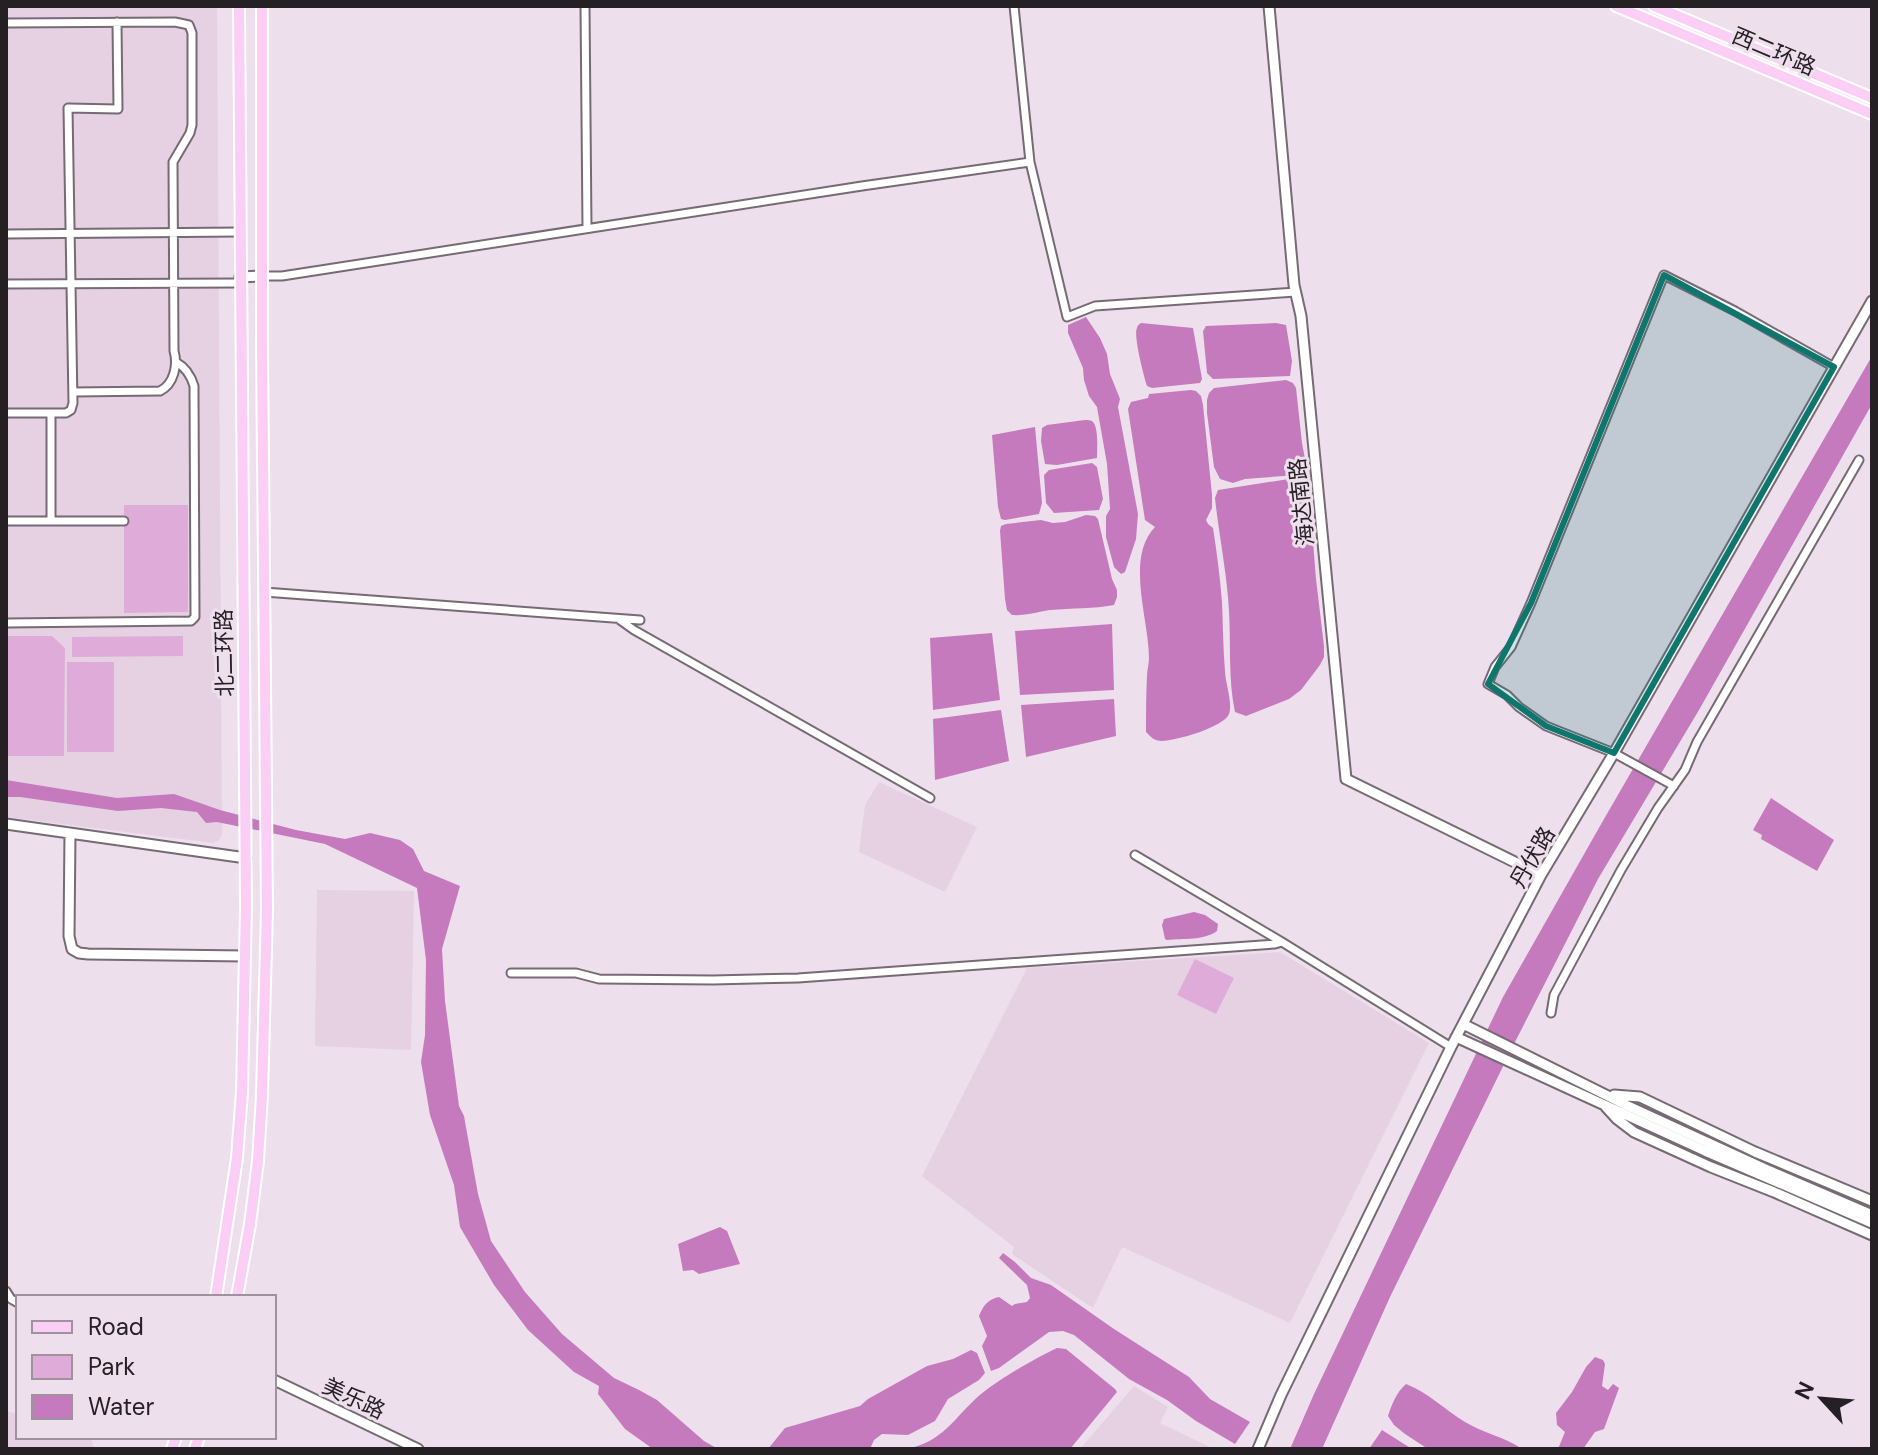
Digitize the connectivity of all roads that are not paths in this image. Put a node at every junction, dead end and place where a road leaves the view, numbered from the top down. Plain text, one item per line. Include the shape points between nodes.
1 (239, 6) edge
2 (262, 6) edge
3 (585, 6) edge
4 (1014, 6) edge
5 (1269, 6) edge
6 (1616, 6) edge
7 (1654, 6) edge
8 (117, 22) junction
9 (6, 23) edge
10 (1872, 98) edge
11 (1872, 114) edge
12 (1030, 162) junction
13 (587, 228) junction
14 (240, 232) junction
15 (173, 233) junction
16 (6, 234) edge
17 (71, 234) junction
18 (262, 276) junction
19 (240, 280) junction
20 (173, 283) junction
21 (6, 284) edge
22 (72, 284) junction
23 (1296, 292) junction
24 (1872, 301) edge
25 (176, 362) junction
26 (1834, 367) junction
27 (73, 392) junction
28 (6, 413) edge
29 (51, 413) junction
30 (1859, 460) dead end
31 (6, 521) edge
32 (51, 521) junction
33 (124, 521) dead end
34 (243, 590) junction
35 (264, 592) junction
36 (619, 619) junction
37 (640, 620) dead end
38 (6, 623) edge
39 (1614, 753) junction
40 (1671, 784) junction
41 (930, 798) dead end
42 (6, 824) edge
43 (70, 833) junction
44 (1135, 855) dead end
45 (246, 858) junction
46 (1541, 875) junction
47 (1282, 942) junction
48 (245, 959) junction
49 (266, 964) junction
50 (511, 973) dead end
51 (1551, 1013) dead end
52 (1463, 1024) junction
53 (1456, 1037) junction
54 (1451, 1047) junction
55 (1605, 1100) junction
56 (1872, 1201) edge
57 (1872, 1215) edge
58 (1872, 1223) edge
59 (1872, 1235) edge
60 (216, 1295) edge
61 (237, 1295) edge
62 (276, 1381) edge
63 (418, 1449) edge
64 (1258, 1449) edge

1 - 14 main road, 北二环路
2 - 18 main road, 北二环路
3 - 13 street
4 - 12 street
5 - 23 main road, 海达南路
6 - 11 main road, 西二环路
7 - 10 main road, 西二环路
8 - 9 street
8 - 15 street via 183,22 192,33 192,125 173,162
8 - 17 street via 118,109 68,108
12 - 13 street
12 - 23 street via 1067,317 1095,306
13 - 18 street
14 - 15 street
14 - 19 main road, 北二环路
15 - 17 street
15 - 20 street
16 - 17 street
17 - 22 street
18 - 19 main road
18 - 35 main road, 北二环路
19 - 20 street
19 - 34 main road, 北二环路
20 - 22 street
20 - 25 street
21 - 22 street
22 - 27 street
23 - 46 main road, 海达南路 via 1346,779
24 - 26 main road, 丹伏路
25 - 27 street via 171,380 160,391
25 - 38 street via 194,386 195,617
26 - 39 main road, 丹伏路
26 - 39 street via 1664,275 1531,603 1488,684 1546,726
27 - 29 street via 71,410
28 - 29 street
29 - 32 street
30 - 40 street
31 - 32 street
32 - 33 street
34 - 35 main road
34 - 45 main road, 北二环路
35 - 36 street
35 - 49 main road, 北二环路
36 - 37 street
36 - 41 street
39 - 40 street
39 - 46 main road, 丹伏路
40 - 51 street via 1554,995
42 - 43 main road
43 - 45 main road
43 - 48 main road via 72,949 88,954
44 - 47 street
45 - 48 main road, 北二环路
46 - 52 main road, 丹伏路
47 - 50 street via 798,978 599,979 576,973
47 - 54 street
48 - 49 main road
48 - 60 main road, 北二环路 via 237,1158
49 - 61 main road, 北二环路 via 258,1161
52 - 53 main road, 丹伏路
52 - 55 main road
53 - 54 main road, 丹伏路
53 - 55 main road
54 - 64 main road, 丹伏路
55 - 56 main road via 1640,1097
55 - 57 main road
55 - 58 main road via 1705,1151
55 - 59 main road via 1634,1132
62 - 63 main road, 美乐路

